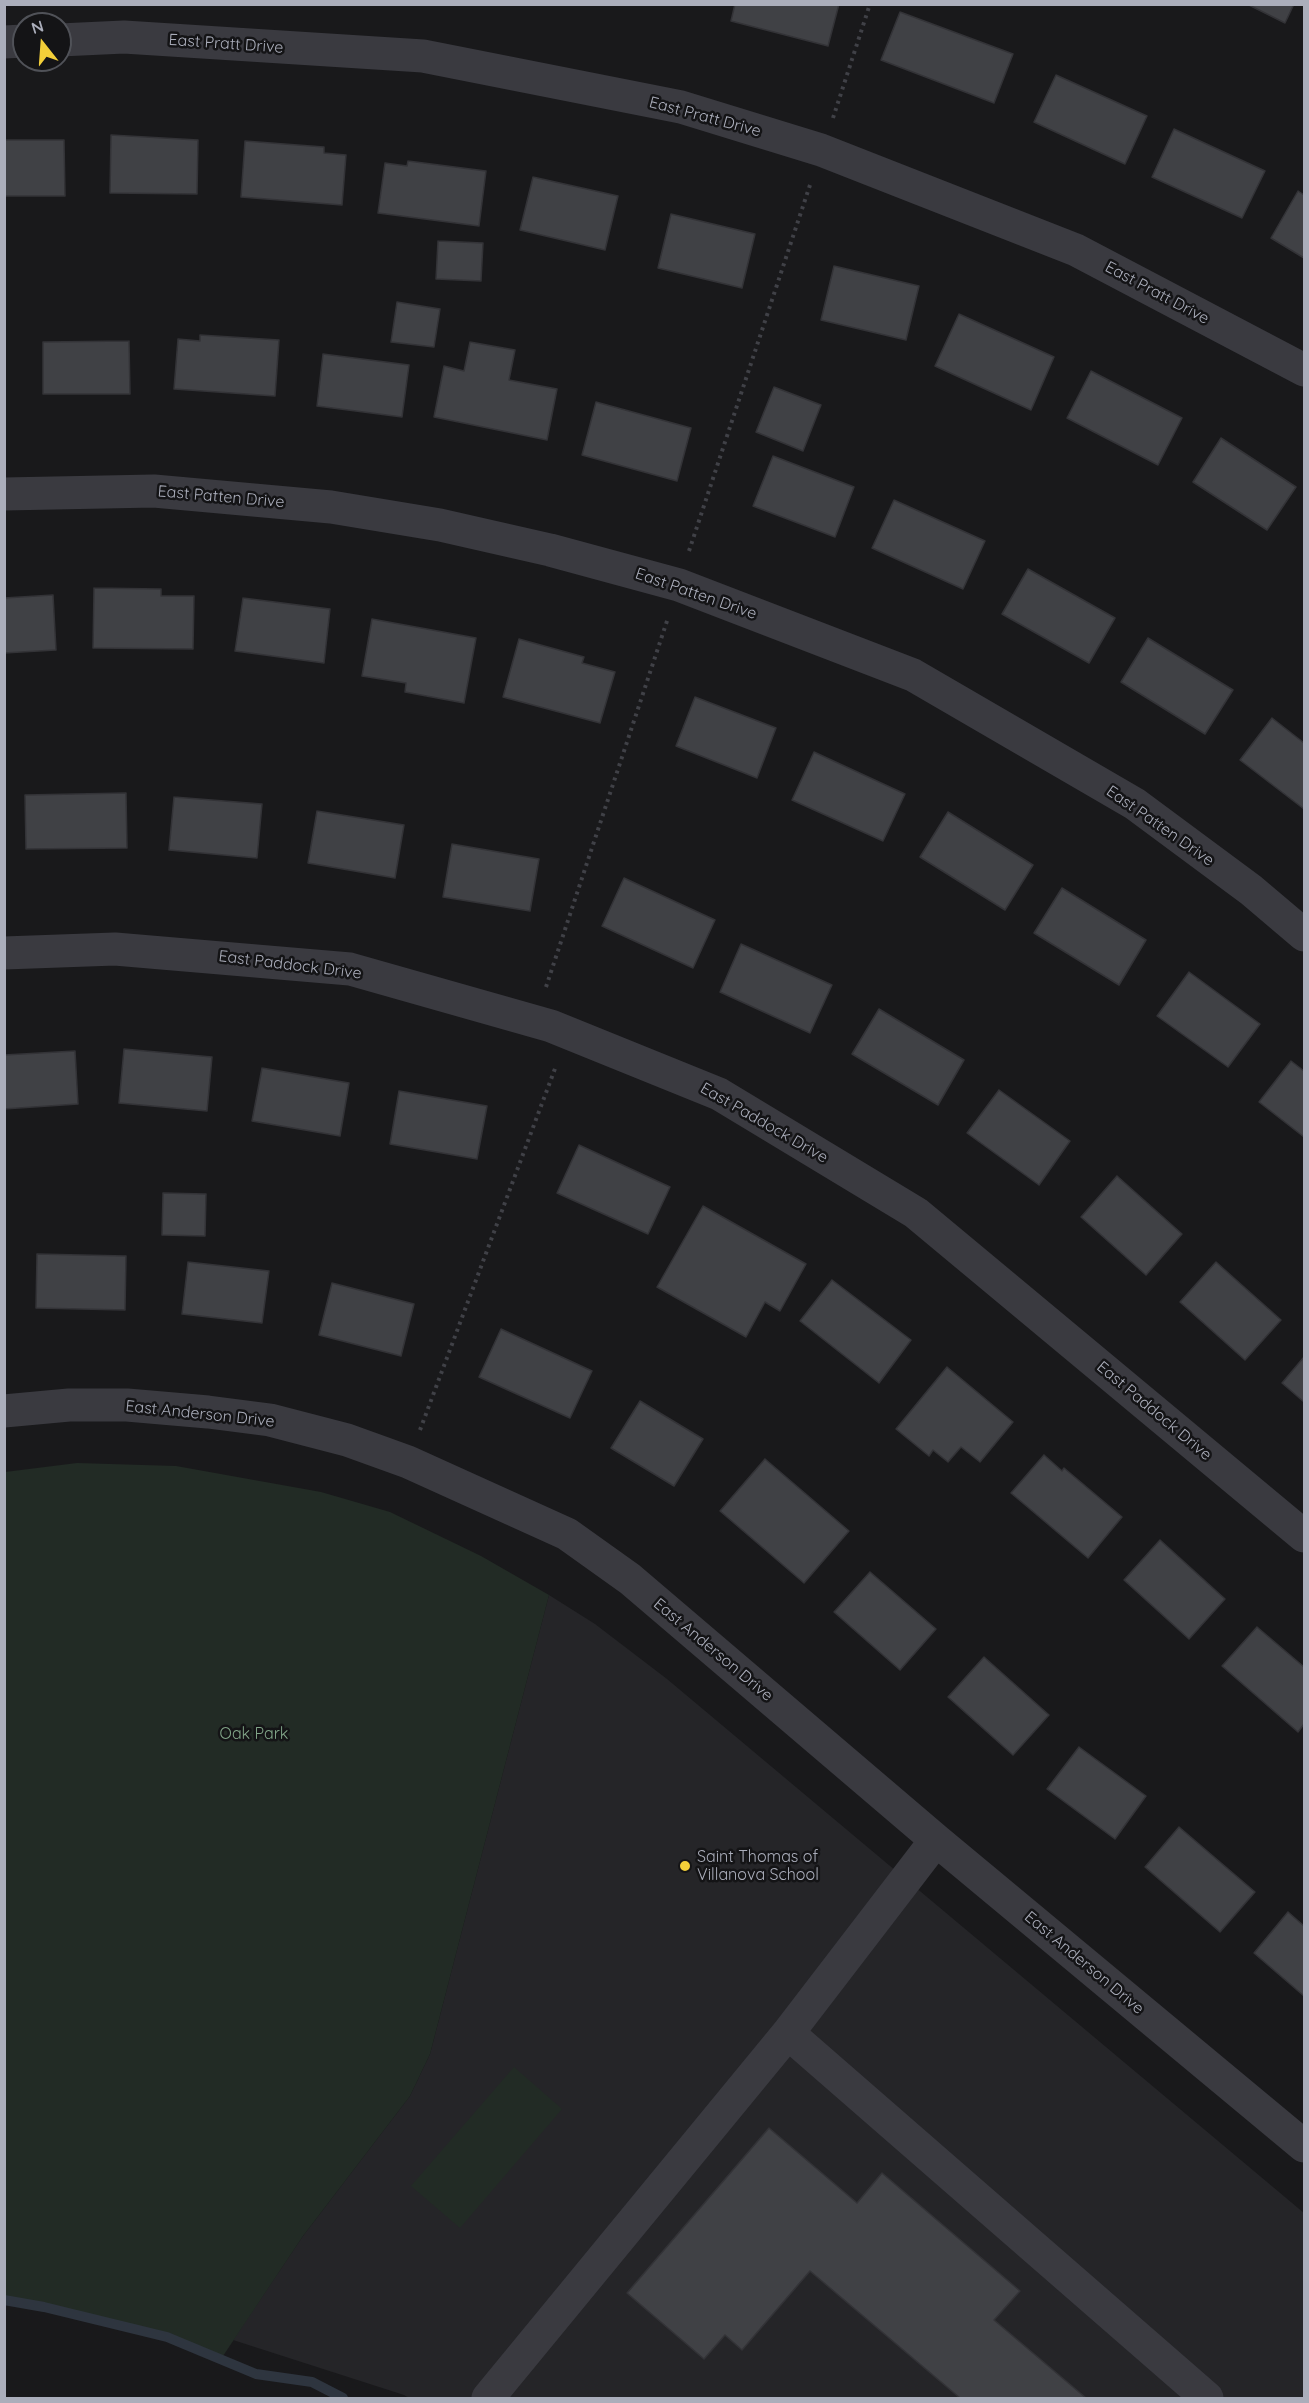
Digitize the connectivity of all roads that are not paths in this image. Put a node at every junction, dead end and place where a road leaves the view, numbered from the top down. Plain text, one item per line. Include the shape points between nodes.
1 (72, 39) edge
2 (1305, 370) edge
3 (4, 494) edge
4 (1305, 935) edge
5 (4, 953) edge
6 (4, 1411) edge
7 (1305, 1536) edge
8 (936, 1840) junction
9 (788, 2033) junction
10 (1305, 2146) edge
11 (488, 2398) edge
12 (1207, 2398) edge

1 - 2 street, East Pratt Drive via 124,37 423,56 681,107 821,150 1076,250
3 - 4 street, East Patten Drive via 154,491 331,507 440,525 679,585 913,675 1135,804
5 - 7 street, East Paddock Drive via 115,949 350,969 551,1026 719,1094 916,1213
6 - 8 street, East Anderson Drive via 69,1404 127,1405 270,1420 408,1462 567,1534 630,1579
8 - 9 street
8 - 10 street, East Anderson Drive
9 - 11 street
9 - 12 street

